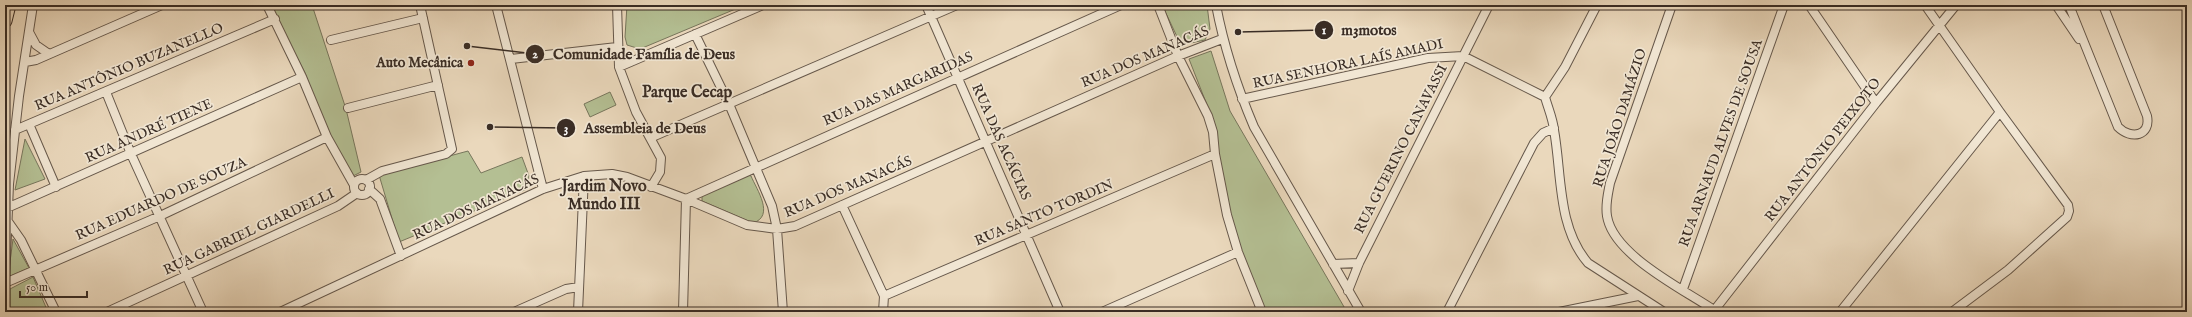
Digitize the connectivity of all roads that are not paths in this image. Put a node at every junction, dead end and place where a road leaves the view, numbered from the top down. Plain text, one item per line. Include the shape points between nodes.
1 (8, 5) edge
2 (33, 5) edge
3 (162, 5) edge
4 (267, 5) edge
5 (420, 5) edge
6 (496, 5) edge
7 (617, 5) edge
8 (763, 5) edge
9 (926, 5) edge
10 (957, 5) edge
11 (1121, 5) edge
12 (1158, 5) edge
13 (1216, 5) edge
14 (1489, 5) edge
15 (1596, 5) edge
16 (1672, 5) edge
17 (1784, 5) edge
18 (1809, 5) edge
19 (1925, 5) edge
20 (1956, 5) edge
21 (2056, 5) edge
22 (2069, 5) edge
23 (2103, 5) edge
24 (931, 16) junction
25 (423, 18) junction
26 (275, 19) junction
27 (5, 21) edge
28 (1938, 25) junction
29 (29, 32) junction
30 (695, 34) junction
31 (1222, 39) junction
32 (331, 40) dead end
33 (617, 47) junction
34 (2088, 51) junction
35 (49, 54) junction
36 (1178, 56) junction
37 (1463, 56) junction
38 (511, 59) junction
39 (24, 62) junction
40 (619, 67) junction
41 (302, 77) junction
42 (958, 77) junction
43 (438, 85) junction
44 (106, 92) junction
45 (1545, 97) junction
46 (1242, 99) junction
47 (1876, 103) junction
48 (729, 104) junction
49 (348, 108) dead end
50 (2000, 112) junction
51 (29, 124) junction
52 (1554, 128) junction
53 (15, 130) junction
54 (328, 137) junction
55 (650, 138) junction
56 (985, 141) junction
57 (131, 154) junction
58 (1215, 154) junction
59 (756, 166) junction
60 (584, 176) junction
61 (366, 180) junction
62 (354, 185) junction
63 (56, 187) junction
64 (651, 187) junction
65 (369, 189) junction
66 (544, 189) junction
67 (357, 193) junction
68 (686, 199) junction
69 (842, 205) junction
70 (7, 208) junction
71 (160, 216) junction
72 (7, 220) junction
73 (777, 229) junction
74 (1028, 235) junction
75 (1238, 252) junction
76 (401, 256) junction
77 (1359, 263) junction
78 (1333, 264) junction
79 (36, 269) junction
80 (187, 276) junction
81 (5, 282) edge
82 (579, 287) junction
83 (1683, 289) junction
84 (1348, 291) junction
85 (884, 296) junction
86 (1638, 296) junction
87 (5, 301) edge
88 (1714, 311) edge
89 (5, 312) edge
90 (56, 312) edge
91 (107, 312) edge
92 (203, 312) edge
93 (280, 312) edge
94 (514, 312) edge
95 (578, 312) edge
96 (683, 312) edge
97 (783, 312) edge
98 (883, 312) edge
99 (1060, 312) edge
100 (1102, 312) edge
101 (1262, 312) edge
102 (1361, 312) edge
103 (1448, 312) edge
104 (1559, 312) edge
105 (1664, 312) edge
106 (1840, 312) edge
107 (1952, 312) edge

1 - 27 main road
2 - 29 street
3 - 35 street
4 - 26 street
5 - 25 street
6 - 38 street
7 - 33 street
8 - 30 street
9 - 24 street, RUA DAS ACÁCIAS
10 - 24 street
11 - 42 street, RUA DAS MARGARIDAS
12 - 36 street
13 - 31 street
14 - 37 street, RUA GUERINO CANAVASSI
15 - 45 street via 1565,67
16 - 83 street, RUA JOÃO DAMÁZIO via 1614,168 1606,206 1607,217 1617,240 1635,258
17 - 83 street, RUA ARNAUD ALVES DE SOUSA
18 - 47 street
19 - 28 street
20 - 28 street, RUA ANTÔNIO PEIXOTO
21 - 34 street
22 - 34 street
23 - 34 street via 2147,116 2145,129 2138,134 2124,133 2118,127
24 - 42 street, RUA DAS ACÁCIAS
24 - 48 street
25 - 32 street
25 - 43 street
26 - 41 street
26 - 44 street, RUA ANTÔNIO BUZANELLO
28 - 47 street, RUA ANTÔNIO PEIXOTO
28 - 50 street
29 - 35 street via 36,45
29 - 39 street
30 - 40 street
30 - 48 street
31 - 36 street, RUA DOS MANACÁS
31 - 46 street
33 - 38 street
33 - 40 street
35 - 39 street
36 - 56 street, RUA DOS MANACÁS
36 - 58 street via 1208,116 1213,132
37 - 45 street, RUA SENHORA LAÍS AMADI
37 - 46 street, RUA SENHORA LAÍS AMADI via 1428,58
37 - 77 street, RUA GUERINO CANAVASSI
38 - 66 street
39 - 53 street
40 - 55 street via 636,112
41 - 54 street
41 - 57 street, RUA ANDRÉ TIENE
42 - 56 street, RUA DAS ACÁCIAS
42 - 59 street, RUA DAS MARGARIDAS
43 - 49 street
43 - 61 street via 452,148 446,154 382,171
44 - 51 street, RUA ANTÔNIO BUZANELLO
44 - 57 street
45 - 52 street
46 - 78 street via 1254,127
47 - 88 street, RUA ANTÔNIO PEIXOTO
48 - 55 street
48 - 59 street
50 - 106 street
50 - 107 street via 2068,204 2069,211 2067,217 2003,274
51 - 53 street, RUA ANTÔNIO BUZANELLO
51 - 63 street
52 - 86 street via 1568,229 1588,263
52 - 103 street via 1534,143
53 - 70 street
54 - 62 street
54 - 71 street, RUA EDUARDO DE SOUZA
55 - 64 street via 661,158 662,166
56 - 69 street, RUA DOS MANACÁS
56 - 74 street, RUA DAS ACÁCIAS
57 - 63 street, RUA ANDRÉ TIENE
57 - 71 street
58 - 74 street, RUA SANTO TORDIN
58 - 75 street via 1227,215
59 - 68 street, RUA DAS MARGARIDAS
59 - 73 street via 772,206
60 - 64 street, RUA DOS MANACÁS via 612,174
60 - 66 street, RUA DOS MANACÁS
60 - 82 street
61 - 62 street via 359,179
61 - 65 street
62 - 67 street
63 - 70 street, RUA ANDRÉ TIENE
64 - 68 street, RUA DOS MANACÁS
65 - 67 street via 364,194
65 - 76 street via 380,199
66 - 76 street, RUA DOS MANACÁS
67 - 80 street, RUA GABRIEL GIARDELLI via 338,206
68 - 73 street, RUA DOS MANACÁS via 748,225
68 - 96 street
69 - 73 street, RUA DOS MANACÁS via 795,226
69 - 85 street
70 - 72 street
71 - 79 street, RUA EDUARDO DE SOUZA
71 - 80 street
72 - 79 street via 22,240
72 - 81 street
73 - 97 street
74 - 85 street, RUA SANTO TORDIN
74 - 99 street, RUA DAS ACÁCIAS
75 - 100 street
75 - 101 street
76 - 93 street, RUA DOS MANACÁS
77 - 78 street
77 - 84 street, RUA GUERINO CANAVASSI
78 - 84 street
79 - 81 street, RUA EDUARDO DE SOUZA
79 - 90 street
80 - 91 street, RUA GABRIEL GIARDELLI
80 - 92 street
82 - 94 street via 559,292
82 - 95 street
83 - 88 street, RUA JOÃO DAMÁZIO
84 - 102 street
85 - 98 street
86 - 104 street
86 - 105 street
87 - 89 street

